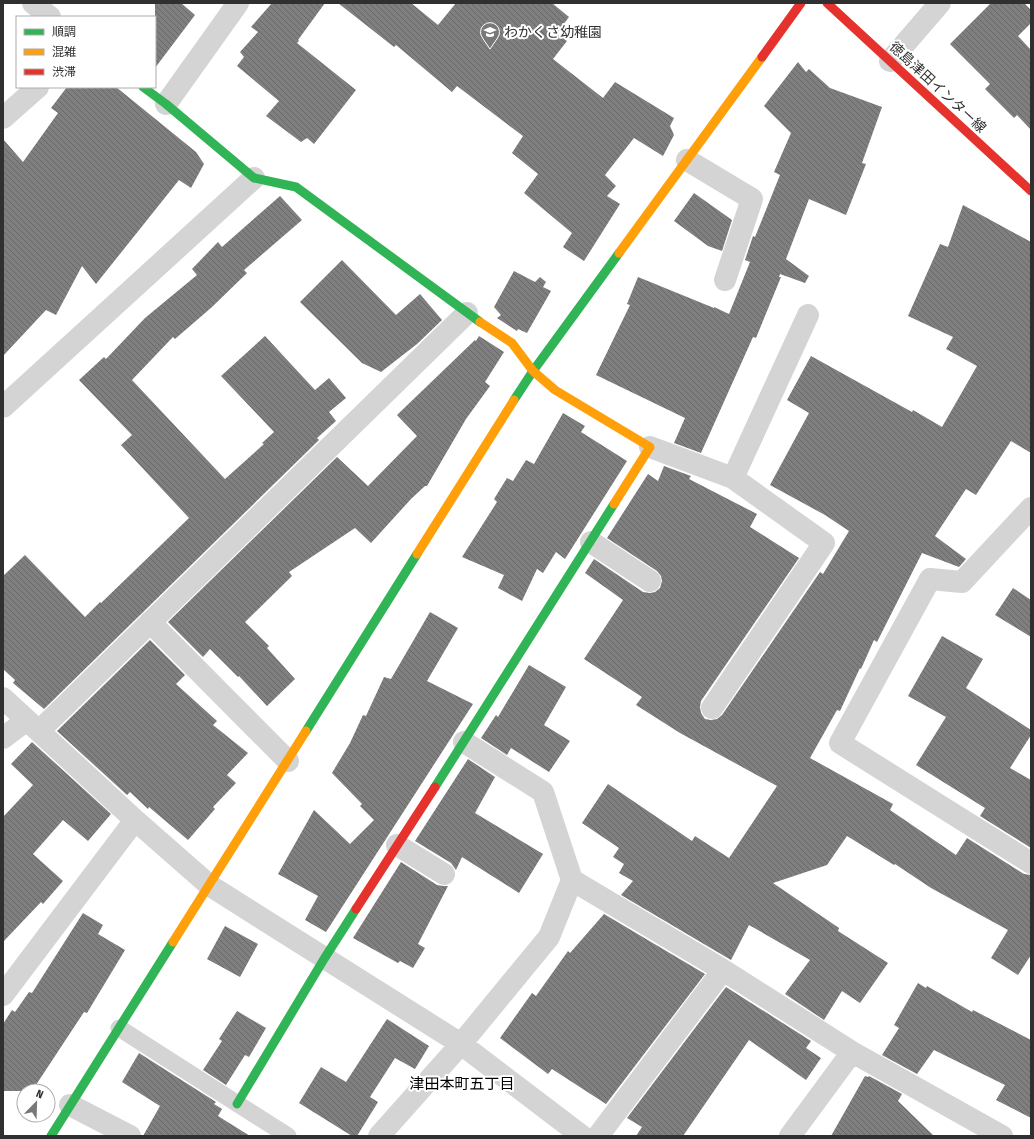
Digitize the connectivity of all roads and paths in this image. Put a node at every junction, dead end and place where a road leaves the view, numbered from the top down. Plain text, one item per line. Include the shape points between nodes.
1 (33, 3) edge
2 (238, 3) edge
3 (801, 3) edge
4 (827, 3) edge
5 (940, 3) edge
6 (49, 16) edge
7 (890, 61) junction
8 (37, 88) edge
9 (144, 88) edge
10 (166, 104) junction
11 (3, 118) edge
12 (687, 160) junction
13 (254, 178) junction
14 (1031, 191) edge
15 (725, 280) dead end
16 (467, 313) junction
17 (808, 315) dead end
18 (534, 371) junction
19 (3, 407) edge
20 (650, 447) junction
21 (733, 478) junction
22 (1031, 508) edge
23 (591, 542) junction
24 (650, 581) dead end
25 (150, 622) junction
26 (3, 698) edge
27 (712, 708) dead end
28 (33, 726) junction
29 (3, 738) edge
30 (464, 742) junction
31 (288, 761) junction
32 (135, 820) junction
33 (397, 845) junction
34 (1031, 863) edge
35 (444, 874) dead end
36 (572, 880) junction
37 (209, 885) junction
38 (324, 959) junction
39 (723, 970) junction
40 (3, 995) edge
41 (119, 1028) junction
42 (461, 1044) junction
43 (852, 1052) junction
44 (237, 1104) junction
45 (70, 1105) junction
46 (50, 1136) edge
47 (130, 1136) edge
48 (288, 1136) edge
49 (379, 1136) edge
50 (582, 1136) edge
51 (598, 1136) edge
52 (790, 1136) edge
53 (1002, 1136) edge

1 - 6 street
2 - 10 street
3 - 12 street
4 - 7 street, 徳島津田インター線
5 - 7 street
7 - 14 street, 徳島津田インター線
8 - 11 street
9 - 10 street
10 - 13 street
12 - 15 street via 752,199
12 - 18 street
13 - 16 street via 296,187
13 - 19 street
16 - 18 street via 512,343
16 - 25 street
17 - 21 street
18 - 20 street via 555,390
18 - 31 street
20 - 21 street
20 - 23 street
21 - 27 street via 824,543
22 - 34 street via 962,582 930,579 840,743
23 - 24 street
23 - 30 street
25 - 28 street
25 - 31 street
26 - 28 street
28 - 29 street
28 - 32 street
30 - 33 street
30 - 36 street via 543,792
31 - 37 street
32 - 37 street
32 - 40 street
33 - 35 street
33 - 38 street
36 - 39 street
36 - 42 street via 549,937
37 - 38 street
37 - 41 street
38 - 42 street
38 - 44 street
39 - 43 street
39 - 51 street
41 - 44 lane
41 - 45 street
42 - 49 street
42 - 50 street
43 - 52 street
43 - 53 street
44 - 48 lane
45 - 46 street
45 - 47 street

